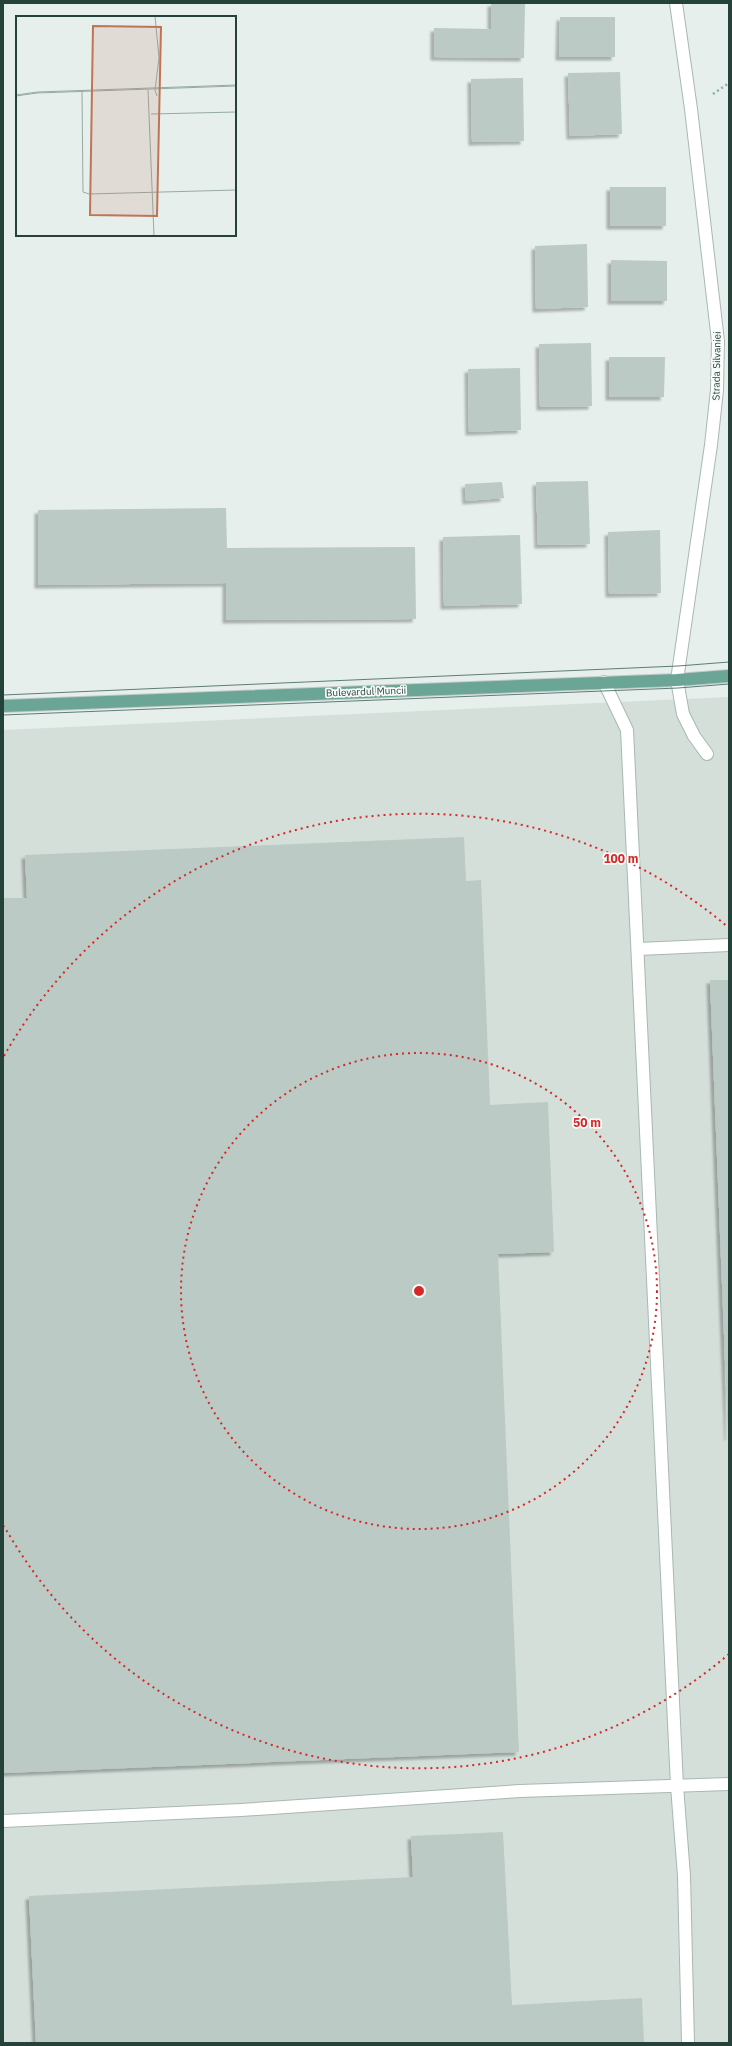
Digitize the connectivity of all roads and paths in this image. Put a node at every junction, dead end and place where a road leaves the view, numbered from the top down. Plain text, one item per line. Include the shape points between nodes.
1 (676, 3) edge
2 (729, 676) edge
3 (676, 680) junction
4 (604, 682) junction
5 (3, 706) edge
6 (707, 754) dead end
7 (729, 945) edge
8 (638, 949) junction
9 (729, 1784) edge
10 (677, 1786) junction
11 (3, 1821) edge
12 (688, 2043) edge

1 - 3 street, Strada Silvaniei via 718,341 717,390 711,445
2 - 3 main road, Bulevardul Muncii
3 - 4 main road, Bulevardul Muncii
3 - 6 street via 683,714
4 - 5 main road, Bulevardul Muncii
4 - 8 street via 627,730
7 - 8 street
8 - 10 street
9 - 10 street
10 - 11 street via 520,1791 241,1810
10 - 12 street via 684,1876

